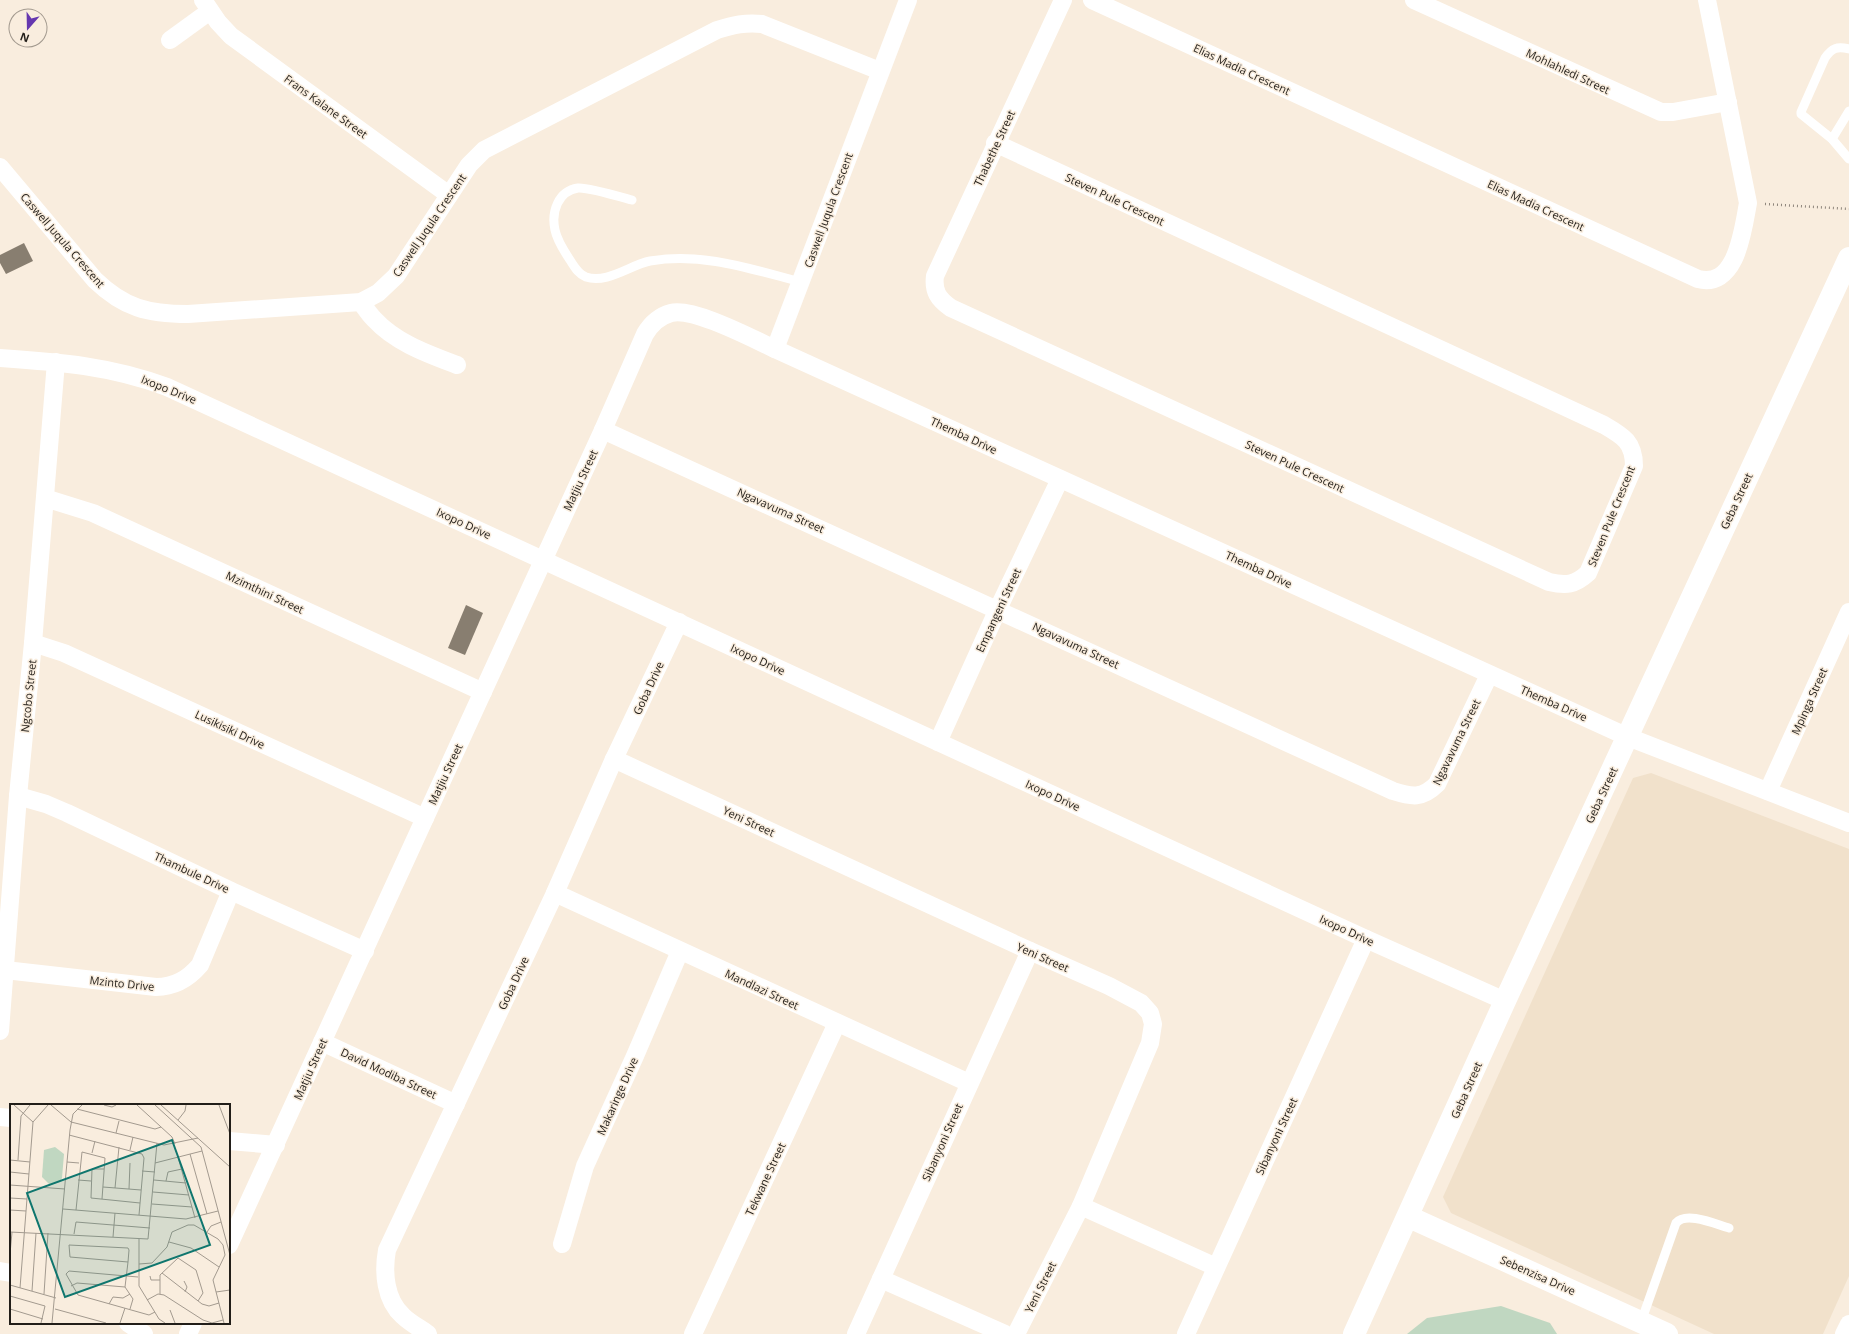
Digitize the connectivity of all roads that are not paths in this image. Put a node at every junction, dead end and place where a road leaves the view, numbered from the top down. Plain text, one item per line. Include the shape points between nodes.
1 (908, 0) edge
2 (1063, 0) edge
3 (1092, 0) edge
4 (1414, 0) edge
5 (1707, 0) edge
6 (207, 5) edge
7 (170, 40) dead end
8 (1849, 49) edge
9 (880, 71) junction
10 (1728, 102) junction
11 (1849, 111) edge
12 (1832, 139) junction
13 (995, 143) junction
14 (1849, 159) edge
15 (0, 167) edge
16 (449, 195) junction
17 (632, 200) dead end
18 (1849, 258) edge
19 (801, 282) junction
20 (938, 297) joint
21 (361, 302) junction
22 (671, 313) joint
23 (775, 348) junction
24 (0, 358) edge
25 (56, 362) junction
26 (457, 365) dead end
27 (603, 430) junction
28 (1060, 479) junction
29 (45, 498) junction
30 (544, 559) junction
31 (998, 609) junction
32 (1849, 612) edge
33 (679, 622) junction
34 (33, 643) junction
35 (1489, 675) junction
36 (483, 692) junction
37 (1628, 737) junction
38 (938, 742) junction
39 (614, 759) junction
40 (1768, 791) junction
41 (18, 796) junction
42 (425, 818) junction
43 (1849, 823) edge
44 (231, 891) junction
45 (554, 894) junction
46 (1366, 939) junction
47 (365, 951) junction
48 (680, 951) junction
49 (1030, 951) junction
50 (5, 970) junction
51 (1505, 1002) junction
52 (837, 1023) junction
53 (0, 1031) edge
54 (322, 1042) junction
55 (969, 1083) junction
56 (456, 1104) junction
57 (0, 1117) edge
58 (10, 1118) edge
59 (230, 1140) edge
60 (276, 1145) junction
61 (1081, 1206) junction
62 (1409, 1217) junction
63 (1729, 1228) dead end
64 (230, 1243) edge
65 (562, 1244) dead end
66 (1216, 1267) junction
67 (0, 1271) edge
68 (10, 1273) edge
69 (881, 1279) junction
70 (1641, 1322) junction
71 (129, 1324) edge
72 (193, 1324) edge
73 (1849, 1324) edge
74 (144, 1334) edge
75 (188, 1334) edge
76 (428, 1334) edge
77 (693, 1334) edge
78 (856, 1334) edge
79 (1005, 1334) edge
80 (1016, 1334) edge
81 (1186, 1334) edge
82 (1354, 1334) edge
83 (1667, 1334) edge
84 (1844, 1334) edge

1 - 9 street, Caswell Juqula Crescent
2 - 13 street, Thabethe Street
3 - 10 street, Elias Madia Crescent via 1706,281 1719,278 1731,265 1742,233 1748,203
4 - 10 street, Mohlahledi Street via 1661,112
5 - 10 street, Elias Madia Crescent
6 - 7 street, Frans Kalane Street
6 - 16 street, Frans Kalane Street via 231,36 247,49
8 - 12 lane via 1840,47 1825,58 1801,112
9 - 16 street, Caswell Juqula Crescent via 762,24 748,22 730,26 678,49 490,147 469,165
9 - 19 street, Caswell Juqula Crescent
11 - 12 lane
12 - 14 lane
13 - 20 street, Thabethe Street via 935,276 934,285
13 - 20 street, Steven Pule Crescent via 1604,425 1626,439 1633,453 1634,466 1588,574 1580,581 1563,586 965,315 950,308
15 - 21 street, Caswell Juqula Crescent via 95,280 108,293 144,311 188,314
16 - 21 street, Caswell Juqula Crescent via 396,276 378,293
17 - 19 lane via 579,188 568,191 559,199 555,209 555,230 563,250 576,270 585,277 600,278 665,259 708,259
18 - 37 street, Geba Street
19 - 23 street, Caswell Juqula Crescent
21 - 26 street via 374,319 394,336 420,351
22 - 23 street, Themba Drive via 691,313
22 - 27 street, Matjiu Street via 653,323 645,334
23 - 28 street, Themba Drive
24 - 25 street, Ixopo Drive
25 - 29 street, Ngcobo Street
25 - 30 street, Ixopo Drive via 123,372 167,387
27 - 30 street, Matjiu Street
27 - 31 street, Ngavavuma Street
28 - 31 street, Empangeni Street
28 - 35 street, Themba Drive
29 - 34 street, Ngcobo Street
29 - 36 street, Mzimthini Street via 99,516
30 - 33 street, Ixopo Drive
30 - 36 street, Matjiu Street
31 - 35 street, Ngavavuma Street via 1393,791 1411,796 1430,791 1437,784
31 - 38 street, Empangeni Street
32 - 40 street, Mpinga Street
33 - 38 street, Ixopo Drive
33 - 39 street, Goba Drive
34 - 41 street, Ngcobo Street
34 - 42 street, Lusikisiki Drive via 64,653
35 - 37 street, Themba Drive
36 - 42 street, Matjiu Street
37 - 40 street, Themba Drive
37 - 51 street, Geba Street
38 - 46 street, Ixopo Drive
39 - 45 street, Goba Drive
39 - 49 street, Yeni Street
40 - 43 street, Themba Drive
41 - 44 street, Thambule Drive via 68,813
41 - 50 street, Ngcobo Street
42 - 47 street, Matjiu Street
44 - 47 street, Thambule Drive
44 - 50 street, Mzinto Drive via 200,965 176,984 156,987
45 - 48 street, Mandlazi Street
45 - 56 street, Goba Drive
46 - 51 street, Ixopo Drive
46 - 66 street, Sibanyoni Street
47 - 54 street, Matjiu Street
48 - 52 street, Mandlazi Street
48 - 65 street, Makaringe Drive via 585,1166
49 - 55 street, Sibanyoni Street
49 - 61 street, Yeni Street via 1141,1003 1150,1013 1153,1024 1150,1043
50 - 53 street, Ngcobo Street
51 - 62 street, Geba Street
52 - 55 street, Mandlazi Street
52 - 77 street, Tekwane Street
54 - 56 street, David Modiba Street
54 - 60 street, Matjiu Street
55 - 69 street, Sibanyoni Street
56 - 76 street, Goba Drive via 388,1250 384,1266 392,1302 402,1316
57 - 58 street
59 - 60 street
60 - 64 street, Matjiu Street
61 - 66 street
61 - 80 street, Yeni Street
62 - 70 street, Sebenzisa Drive
62 - 82 street, Geba Street
63 - 70 lane via 1689,1217 1678,1220
66 - 81 street, Sibanyoni Street
67 - 68 street
69 - 78 street, Sibanyoni Street
69 - 79 street
70 - 83 street, Sebenzisa Drive
71 - 74 street
72 - 75 street
73 - 84 street

